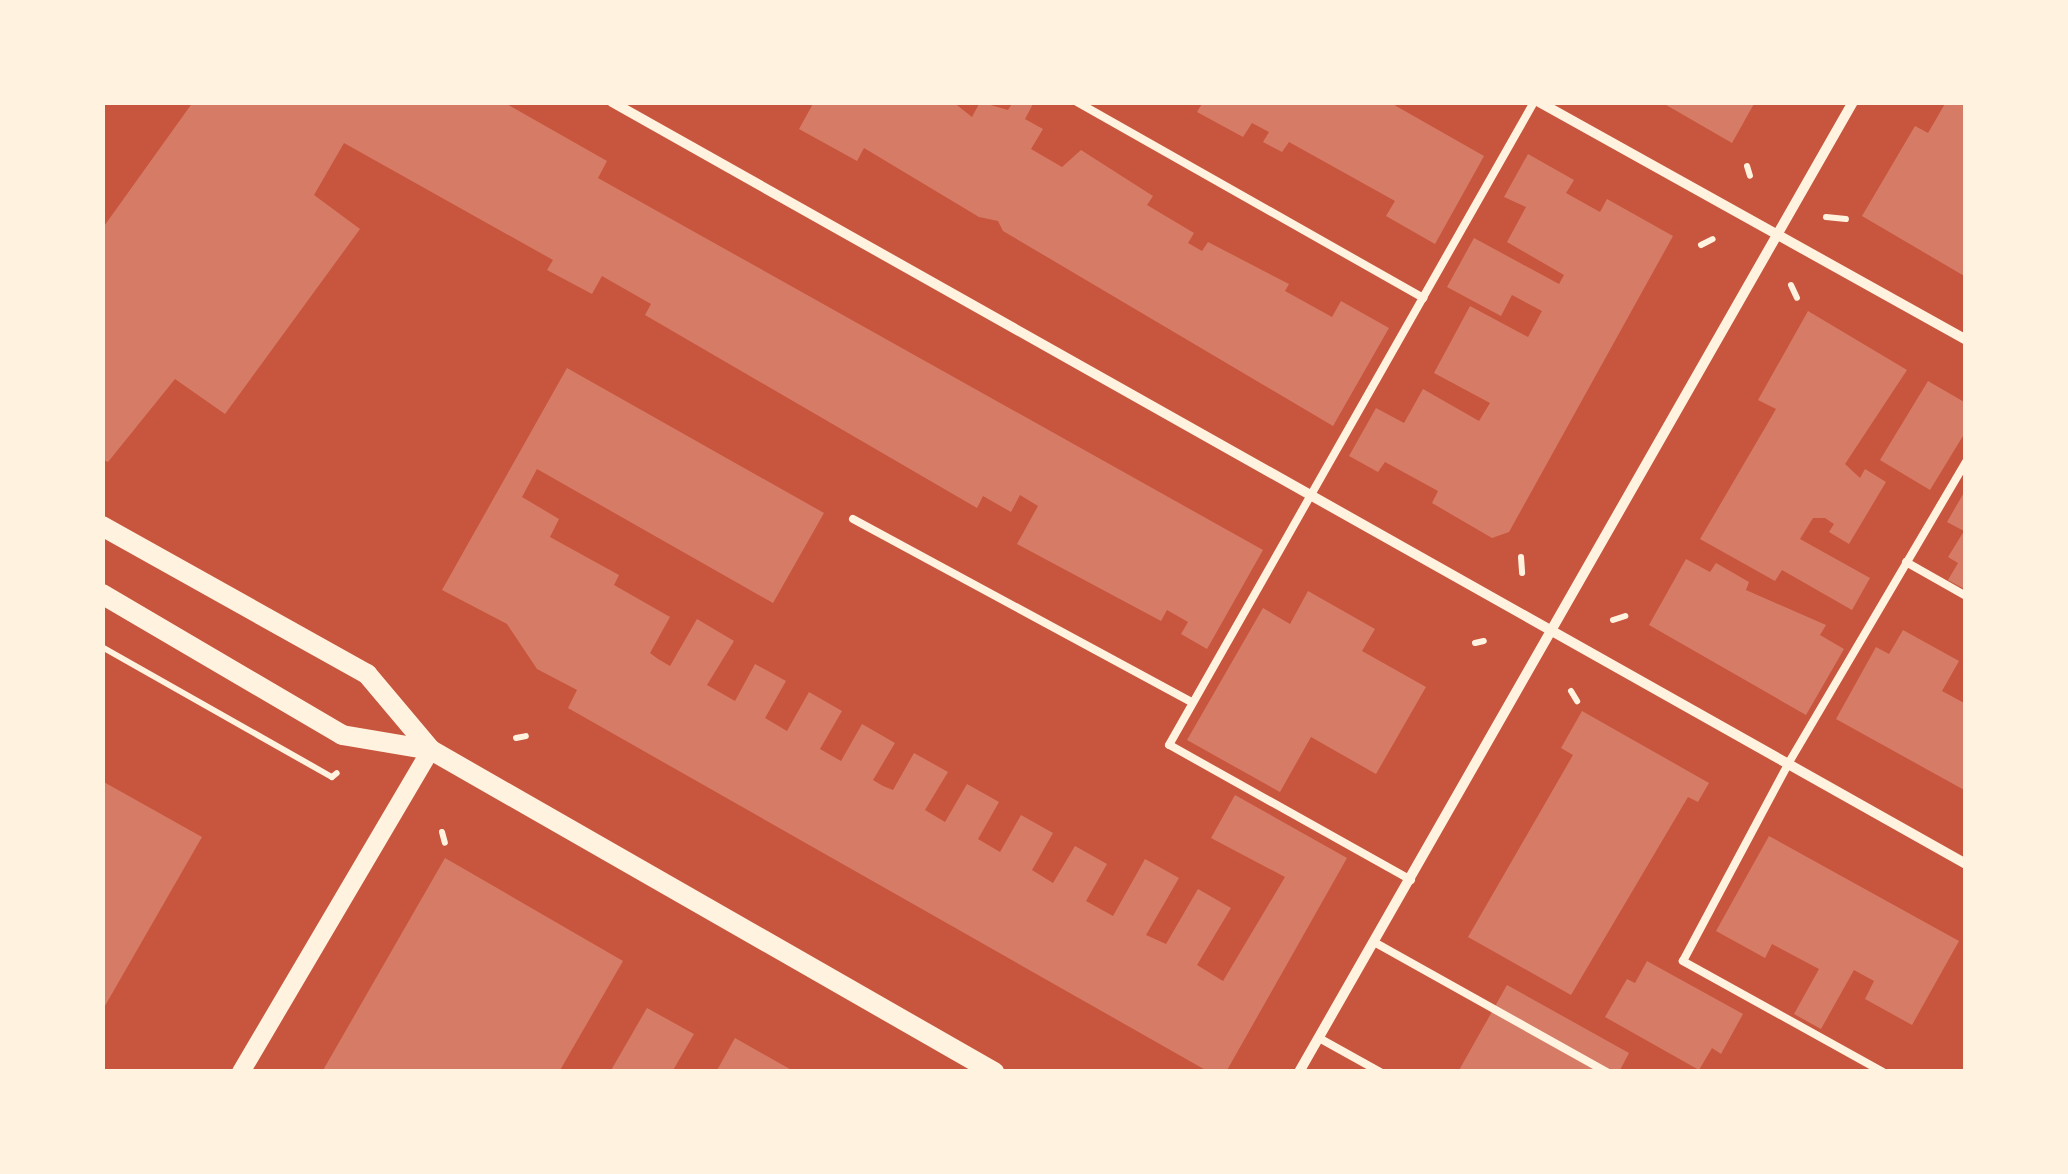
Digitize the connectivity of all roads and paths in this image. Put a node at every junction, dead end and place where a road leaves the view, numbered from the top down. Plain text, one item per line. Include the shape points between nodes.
1 (612, 102) edge
2 (1076, 102) edge
3 (1536, 102) edge
4 (1853, 102) edge
5 (1746, 166) dead end
6 (1750, 176) dead end
7 (1826, 218) dead end
8 (1846, 219) dead end
9 (1777, 231) junction
10 (1713, 239) dead end
11 (1702, 245) dead end
12 (1791, 285) dead end
13 (1423, 298) junction
14 (1796, 298) dead end
15 (1966, 340) edge
16 (1966, 462) edge
17 (1309, 499) junction
18 (853, 519) dead end
19 (102, 526) edge
20 (1521, 557) dead end
21 (1906, 562) junction
22 (1522, 573) dead end
23 (102, 594) edge
24 (1966, 596) edge
25 (1625, 616) dead end
26 (1613, 620) dead end
27 (1548, 633) junction
28 (102, 647) edge
29 (1572, 692) dead end
30 (1192, 702) junction
31 (1576, 702) dead end
32 (526, 736) dead end
33 (516, 738) dead end
34 (431, 750) junction
35 (1788, 764) junction
36 (335, 775) dead end
37 (442, 832) dead end
38 (444, 843) dead end
39 (1966, 864) edge
40 (1411, 880) junction
41 (1374, 942) junction
42 (1318, 1038) junction
43 (241, 1072) edge
44 (994, 1072) edge
45 (1299, 1072) edge
46 (1380, 1072) edge
47 (1607, 1072) edge
48 (1883, 1072) edge

1 - 17 street
2 - 13 lane
3 - 9 street
3 - 13 lane
4 - 9 street
5 - 6 path
7 - 8 path
9 - 15 street
9 - 27 street
10 - 11 path
12 - 14 path
13 - 17 lane
16 - 21 lane
17 - 27 street
17 - 30 lane
18 - 30 lane
19 - 34 main road via 367,674
20 - 22 path
21 - 24 lane
21 - 35 lane
23 - 34 main road via 342,736
25 - 26 path
27 - 35 street
27 - 40 street
28 - 36 path
29 - 31 path
30 - 40 lane via 1169,745
32 - 33 path
34 - 43 street
34 - 44 main road
35 - 39 street
35 - 48 lane via 1684,960
37 - 38 path
40 - 41 street
41 - 42 street
41 - 47 lane
42 - 45 street
42 - 46 lane

